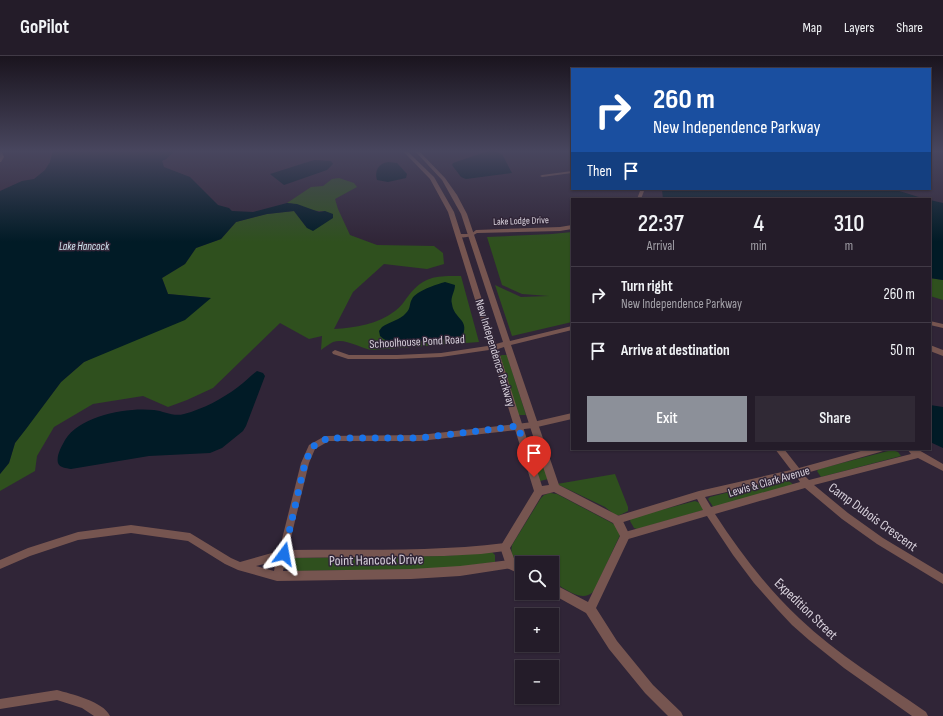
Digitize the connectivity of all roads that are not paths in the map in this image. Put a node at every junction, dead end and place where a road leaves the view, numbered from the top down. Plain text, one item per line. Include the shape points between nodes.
1 (434, 181) edge
2 (446, 181) edge
3 (571, 227) edge
4 (472, 235) junction
5 (459, 236) junction
6 (931, 323) edge
7 (943, 326) edge
8 (571, 328) edge
9 (507, 344) junction
10 (494, 347) junction
11 (931, 348) edge
12 (335, 352) dead end
13 (943, 353) edge
14 (571, 416) edge
15 (533, 425) junction
16 (518, 426) junction
17 (780, 450) edge
18 (876, 450) edge
19 (912, 450) edge
20 (919, 455) junction
21 (943, 468) edge
22 (797, 472) junction
23 (807, 484) junction
24 (554, 488) junction
25 (538, 491) junction
26 (698, 495) junction
27 (708, 512) junction
28 (617, 520) junction
29 (625, 536) junction
30 (505, 547) junction
31 (284, 554) junction
32 (511, 564) junction
33 (0, 565) edge
34 (241, 566) junction
35 (515, 566) edge
36 (277, 576) junction
37 (943, 579) edge
38 (559, 592) edge
39 (590, 609) junction
40 (0, 704) edge
41 (104, 716) edge
42 (677, 716) edge
43 (922, 716) edge

1 - 5 street, New Independence Parkway via 444,196
2 - 4 street, New Independence Parkway
3 - 4 street, Lake Lodge Drive via 476,232
4 - 5 street
4 - 9 street, New Independence Parkway
5 - 10 street, New Independence Parkway
6 - 7 street
8 - 9 street, Schoolhouse Pond Road
9 - 10 street, Schoolhouse Pond Road
9 - 15 street, New Independence Parkway
10 - 12 street, Schoolhouse Pond Road via 441,355 397,357 348,357
10 - 16 street, New Independence Parkway
11 - 13 street
14 - 15 street
15 - 16 street
15 - 24 street, New Independence Parkway
16 - 25 street, New Independence Parkway
16 - 31 street via 420,438 328,438 312,447 305,463
17 - 22 street, Camp Dubois Crescent
18 - 22 street, Lewis & Clark Avenue
19 - 20 street
20 - 21 street
20 - 23 street, Lewis & Clark Avenue
22 - 23 street, Camp Dubois Crescent
22 - 26 street, Lewis & Clark Avenue
23 - 27 street, Lewis & Clark Avenue
23 - 37 street, Camp Dubois Crescent via 880,541
24 - 25 street
24 - 28 street
25 - 30 street
26 - 27 street, Expedition Street
26 - 28 street, Lewis & Clark Avenue
27 - 29 street, Lewis & Clark Avenue
27 - 43 street, Expedition Street via 752,575 781,607 830,651
28 - 29 street
29 - 39 street
30 - 31 street, Point Hancock Drive via 444,552
30 - 32 street
31 - 34 street, Point Hancock Drive
31 - 36 street
32 - 35 street
32 - 36 street, Point Hancock Drive via 411,574
33 - 34 street, Point Hancock Drive via 28,552 78,536 131,529 190,537 228,561
34 - 36 street, Point Hancock Drive
38 - 39 street
39 - 42 street via 613,645 649,689
40 - 41 street via 57,695 85,703

